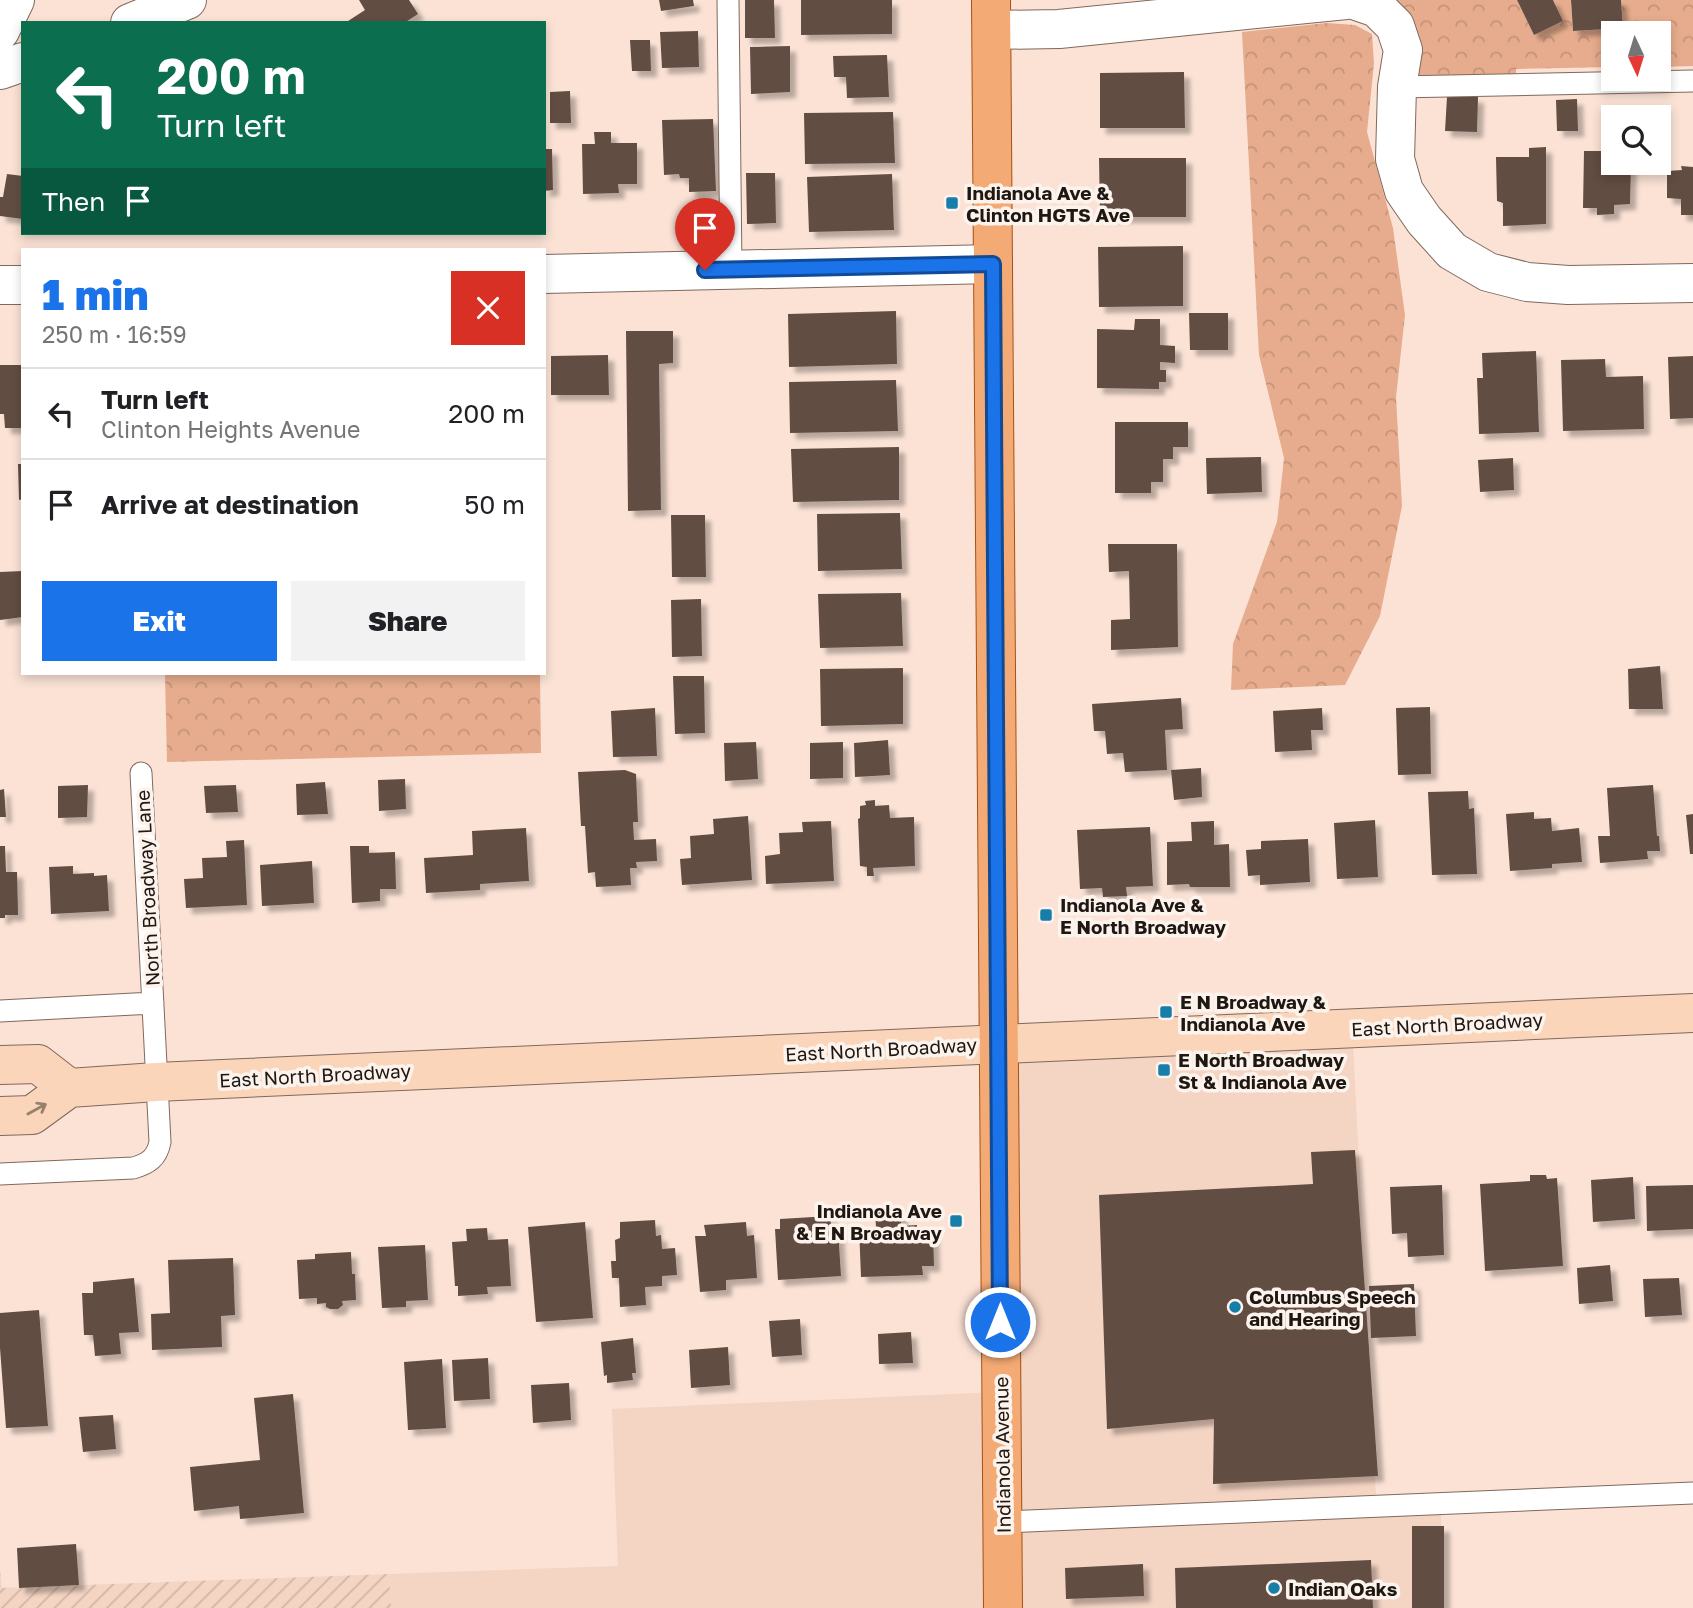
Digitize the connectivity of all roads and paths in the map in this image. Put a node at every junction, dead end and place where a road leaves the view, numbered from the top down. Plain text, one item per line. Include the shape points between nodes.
1 (15, 0) edge
2 (187, 0) edge
3 (728, 0) edge
4 (1346, 0) edge
5 (1354, 0) edge
6 (1394, 9) edge
7 (991, 15) edge
8 (135, 21) edge
9 (0, 31) edge
10 (21, 63) edge
11 (0, 70) edge
12 (1693, 81) edge
13 (1397, 87) junction
14 (993, 264) junction
15 (732, 270) junction
16 (546, 274) edge
17 (1693, 283) edge
18 (0, 285) edge
19 (21, 285) edge
20 (141, 774) dead end
21 (153, 1003) junction
22 (0, 1011) edge
23 (1693, 1013) edge
24 (998, 1044) junction
25 (0, 1065) edge
26 (156, 1082) junction
27 (69, 1088) junction
28 (0, 1116) edge
29 (0, 1174) edge
30 (1693, 1493) edge
31 (1002, 1522) junction
32 (1003, 1608) edge

1 - 9 street
2 - 8 street
3 - 15 lane
4 - 7 street via 1059,29
5 - 6 street
6 - 13 street via 1402,50
7 - 14 main road, Indianola Avenue
10 - 11 street
12 - 13 lane
13 - 17 street via 1395,159 1404,191 1452,251 1488,272 1527,282
14 - 15 street
14 - 24 main road, Indianola Avenue
15 - 16 street
18 - 19 street
20 - 21 lane, North Broadway Lane
21 - 22 lane, North Broadway Lane
21 - 26 lane, North Broadway Lane
23 - 24 main road, East North Broadway
24 - 26 main road, East North Broadway
24 - 31 main road, Indianola Avenue
25 - 27 main road via 38,1064
26 - 27 main road, East North Broadway
26 - 29 lane, North Broadway Lane via 160,1142 158,1152 144,1165
28 -> 27 main road via 32,1115
30 - 31 lane
31 - 32 main road, Indianola Avenue

